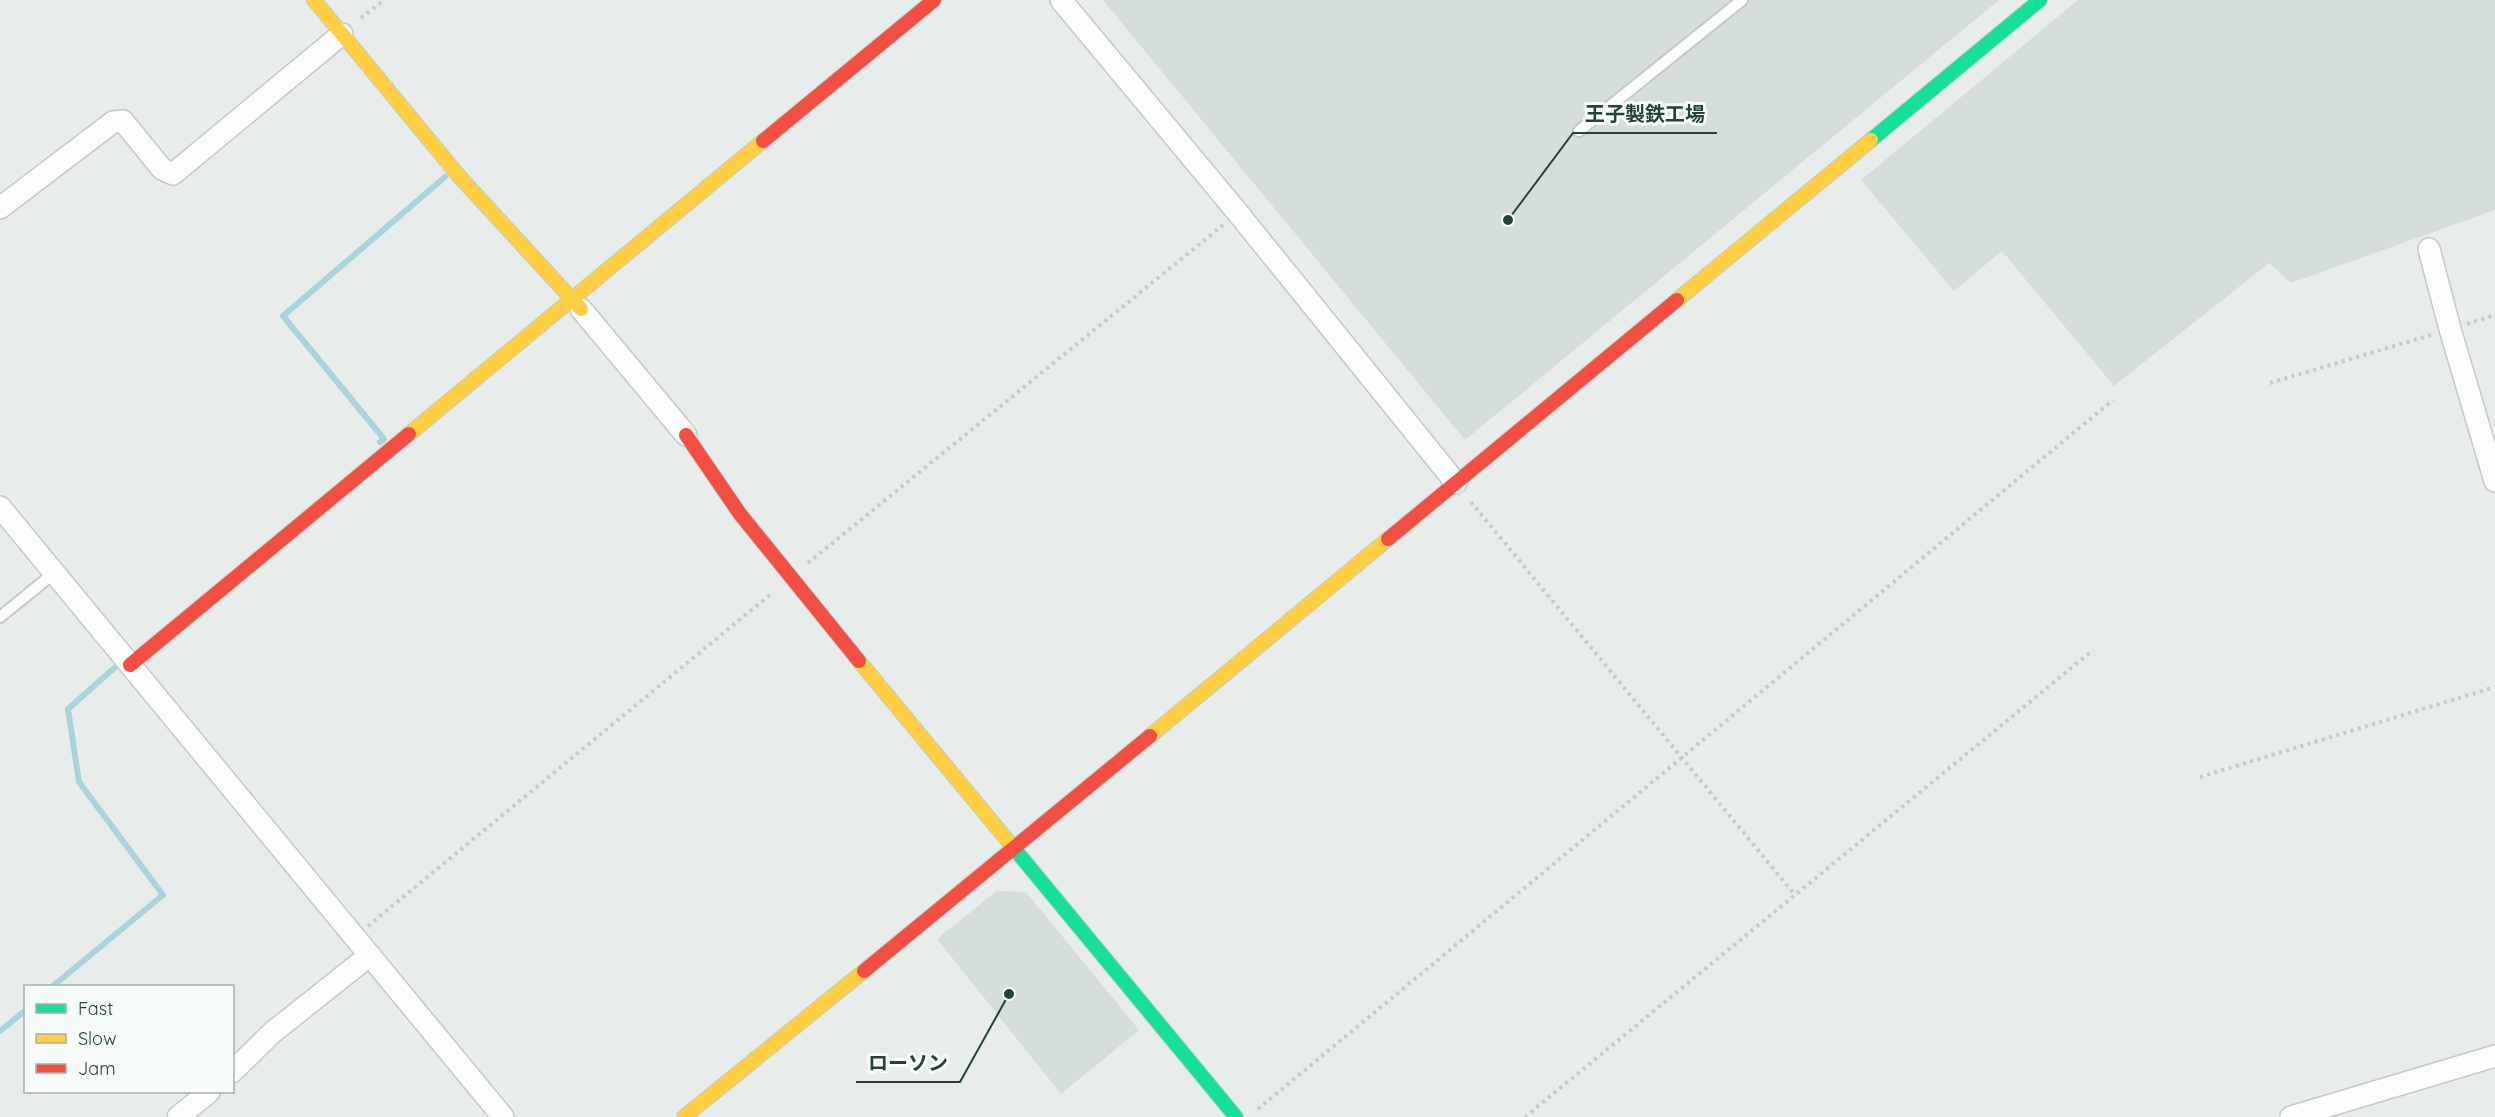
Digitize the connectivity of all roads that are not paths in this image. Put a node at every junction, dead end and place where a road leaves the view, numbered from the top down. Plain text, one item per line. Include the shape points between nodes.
1 (315, 0) edge
2 (934, 0) edge
3 (1061, 0) edge
4 (1742, 0) edge
5 (2040, 0) edge
6 (342, 34) junction
7 (1579, 131) dead end
8 (0, 208) edge
9 (2429, 249) dead end
10 (577, 304) junction
11 (686, 435) joint
12 (2495, 481) edge
13 (1456, 483) junction
14 (0, 507) edge
15 (54, 573) junction
16 (0, 617) edge
17 (130, 665) junction
18 (1013, 849) junction
19 (370, 955) junction
20 (2495, 1056) edge
21 (234, 1070) edge
22 (208, 1093) edge
23 (178, 1117) edge
24 (503, 1117) edge
25 (684, 1117) edge
26 (1236, 1117) edge
27 (2291, 1117) edge

1 - 6 street
2 - 10 street
3 - 13 street
4 - 7 lane
5 - 13 street
6 - 8 street via 173,174 162,169 123,122 113,122
6 - 10 street via 458,175
9 - 12 street
10 - 11 street
10 - 17 street
11 - 18 street via 790,578
13 - 18 street
14 - 15 street
15 - 16 lane
15 - 17 street
17 - 19 street
18 - 25 street
18 - 26 street
19 - 21 street via 273,1032
19 - 24 street
20 - 27 street
22 - 23 street

